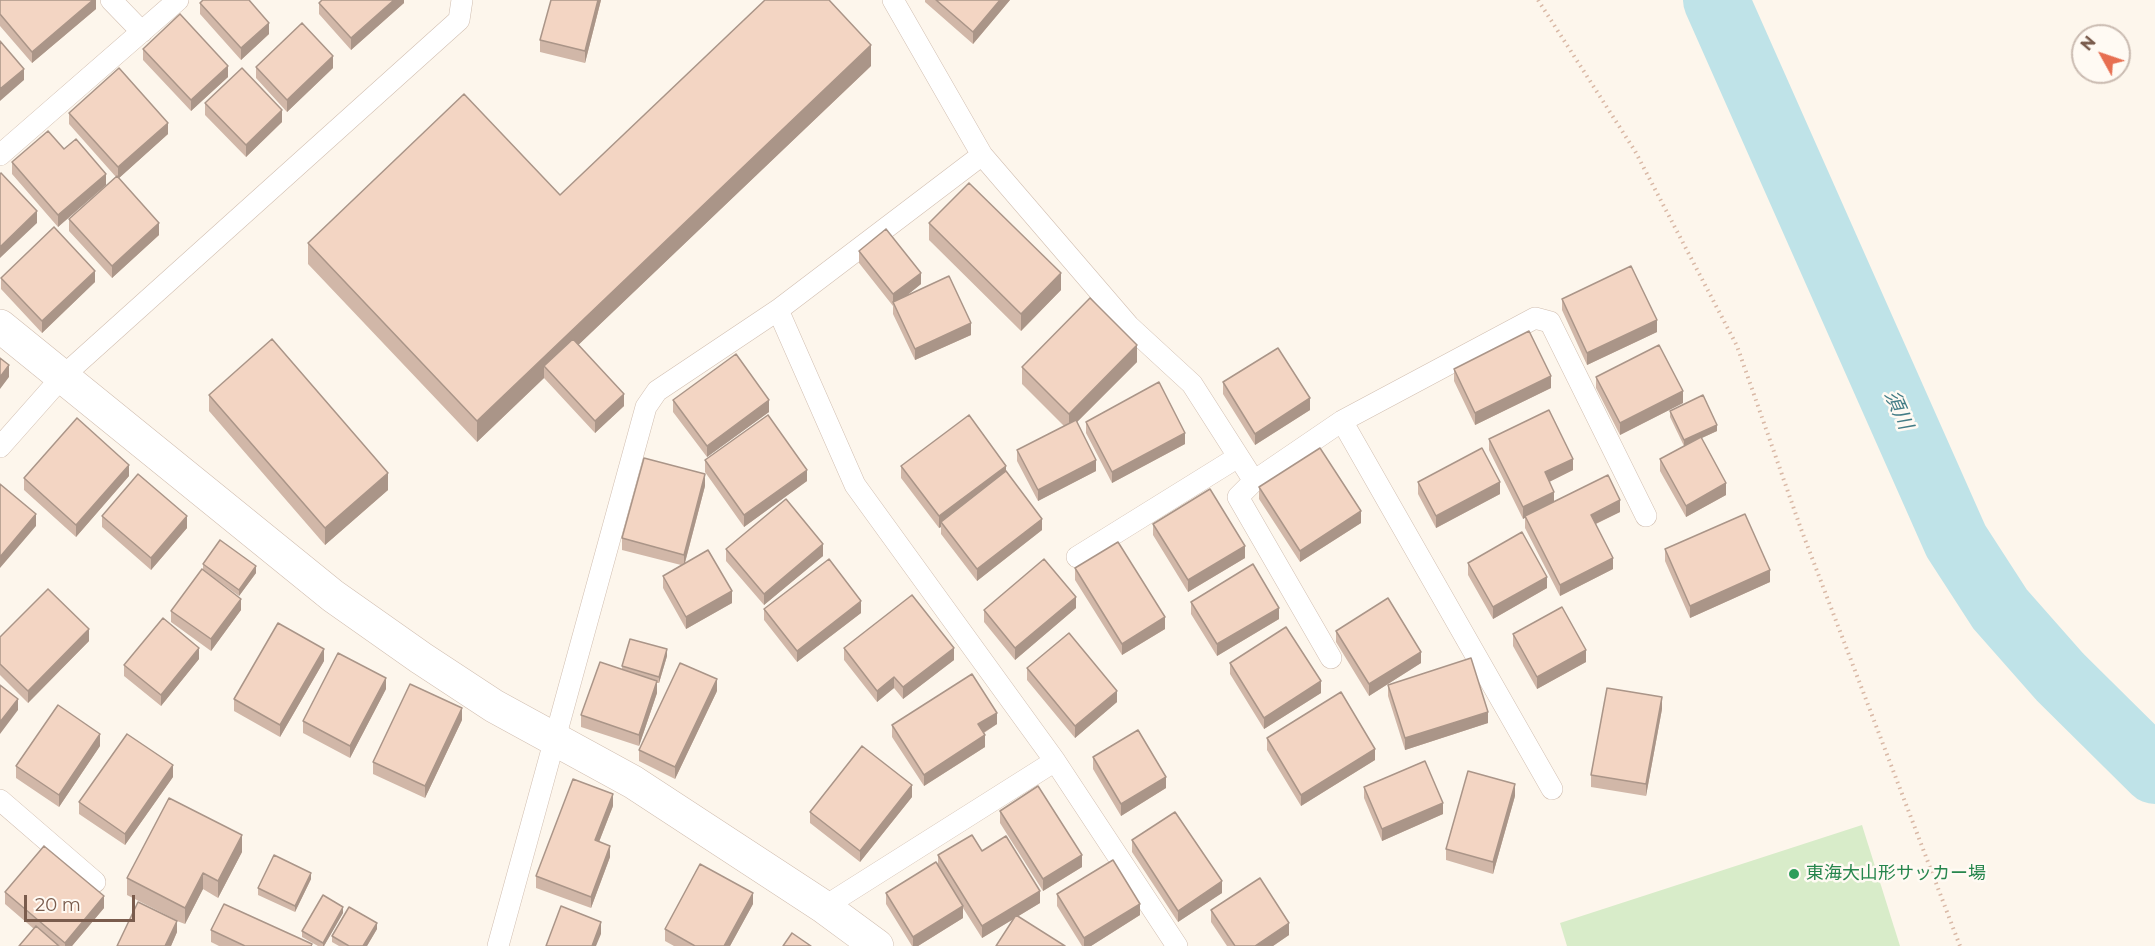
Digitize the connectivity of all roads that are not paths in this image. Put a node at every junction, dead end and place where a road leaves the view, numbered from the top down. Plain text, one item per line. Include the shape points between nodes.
1 (111, 0) edge
2 (178, 0) edge
3 (462, 0) edge
4 (893, 0) edge
5 (142, 32) junction
6 (0, 155) edge
7 (982, 155) junction
8 (778, 310) junction
9 (0, 326) edge
10 (62, 377) junction
11 (1342, 422) junction
12 (0, 447) edge
13 (1238, 456) junction
14 (1254, 482) junction
15 (1646, 516) dead end
16 (1077, 557) dead end
17 (1331, 658) dead end
18 (556, 739) junction
19 (1055, 761) junction
20 (1552, 789) dead end
21 (0, 800) edge
22 (95, 882) dead end
23 (824, 907) junction
24 (498, 946) edge
25 (877, 946) edge
26 (1177, 946) edge

1 - 5 lane
2 - 5 lane
3 - 10 lane via 459,20
4 - 7 lane
5 - 6 lane
7 - 8 lane
7 - 13 lane via 1129,326 1192,384
8 - 18 lane via 657,390 646,407
8 - 19 lane via 855,486
9 - 10 street
10 - 12 lane
10 - 18 street via 333,596 494,706
11 - 14 lane
11 - 15 lane via 1535,318 1550,322
11 - 20 lane
13 - 14 lane
13 - 16 lane
14 - 17 lane via 1238,497
18 - 23 street via 633,782
18 - 24 lane
19 - 23 lane
19 - 26 lane
21 - 22 lane
23 - 25 street

